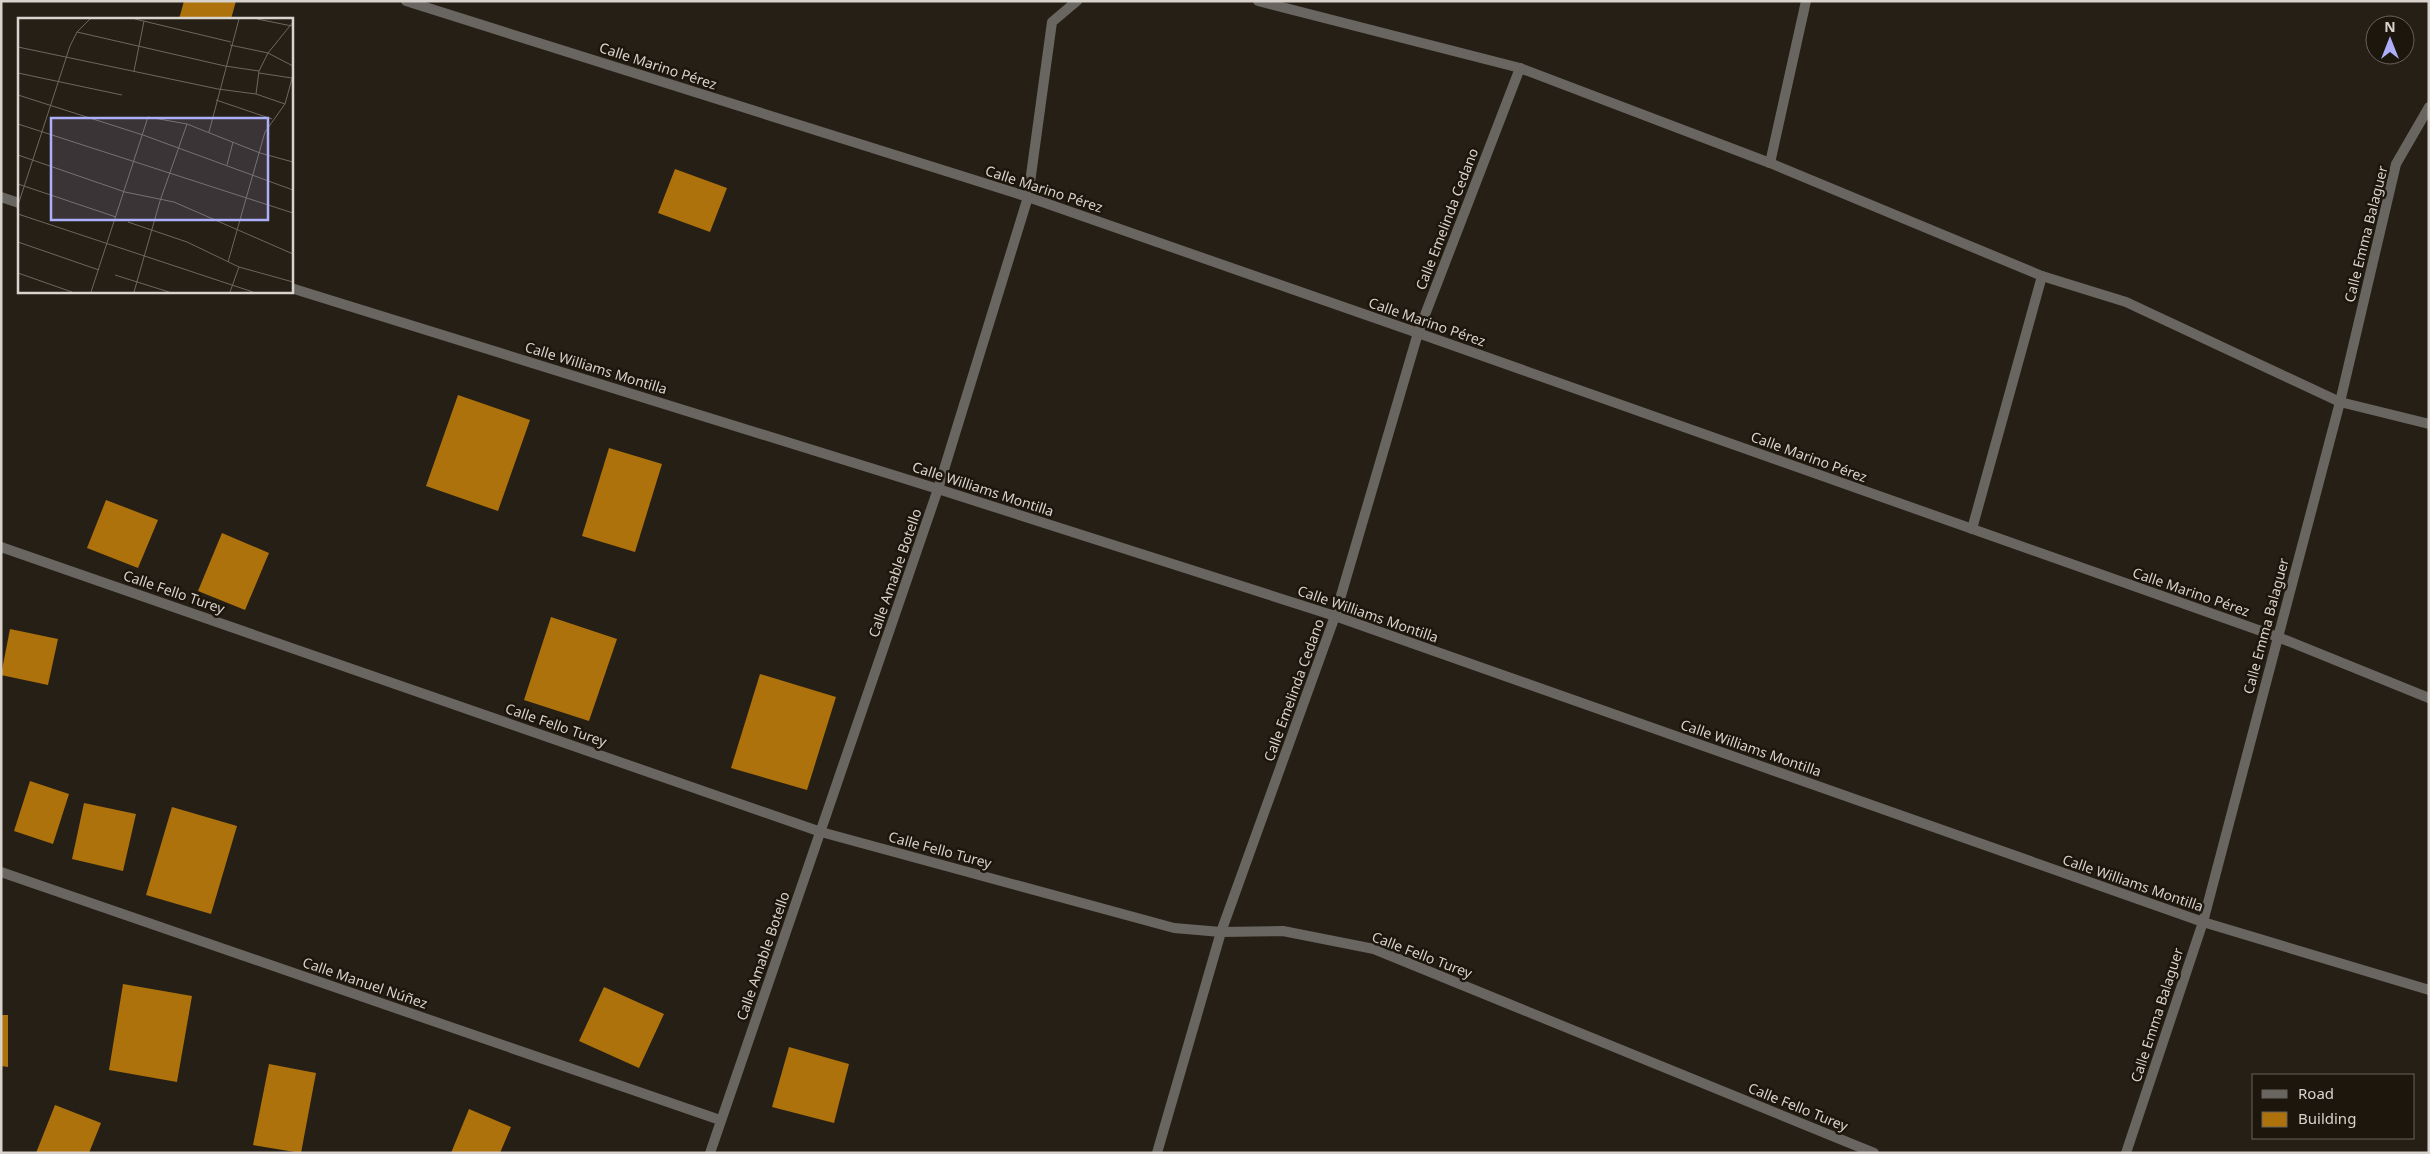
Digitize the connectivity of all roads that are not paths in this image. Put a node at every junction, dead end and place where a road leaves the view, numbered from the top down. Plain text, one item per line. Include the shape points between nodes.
1 (406, 1) edge
2 (1077, 1) edge
3 (1258, 1) edge
4 (1806, 1) edge
5 (1520, 68) junction
6 (2429, 107) edge
7 (1770, 163) junction
8 (1, 198) edge
9 (1028, 198) junction
10 (18, 203) edge
11 (2042, 276) junction
12 (292, 288) edge
13 (1418, 333) junction
14 (2340, 402) junction
15 (2429, 424) edge
16 (938, 489) junction
17 (1972, 529) junction
18 (1, 547) edge
19 (1335, 616) junction
20 (2278, 637) junction
21 (2429, 698) edge
22 (821, 832) junction
23 (1, 872) edge
24 (2203, 922) junction
25 (1221, 932) junction
26 (2429, 990) edge
27 (720, 1120) junction
28 (710, 1153) edge
29 (1157, 1153) edge
30 (1874, 1153) edge
31 (2126, 1153) edge

1 - 9 street, Calle Marino Pérez
2 - 9 street, Calle Amable Botello via 1052,22
3 - 5 street
4 - 7 street
5 - 7 street
5 - 13 street, Calle Emelinda Cedano
6 - 14 street, Calle Emma Balaguer via 2396,164
7 - 11 street
8 - 10 street
9 - 13 street, Calle Marino Pérez
9 - 16 street, Calle Amable Botello
11 - 14 street via 2126,302
11 - 17 street
12 - 16 street, Calle Williams Montilla
13 - 17 street, Calle Marino Pérez
13 - 19 street, Calle Emelinda Cedano
14 - 15 street
14 - 20 street, Calle Emma Balaguer
16 - 19 street, Calle Williams Montilla
16 - 22 street, Calle Amable Botello
17 - 20 street, Calle Marino Pérez
18 - 22 street, Calle Fello Turey
19 - 24 street, Calle Williams Montilla
19 - 25 street, Calle Emelinda Cedano
20 - 21 street, Calle Marino Pérez
20 - 24 street, Calle Emma Balaguer
22 - 25 street, Calle Fello Turey via 1174,928
22 - 27 street, Calle Amable Botello
23 - 27 street, Calle Manuel Núñez
24 - 26 street, Calle Williams Montilla
24 - 31 street, Calle Emma Balaguer
25 - 29 street, Calle Emelinda Cedano
25 - 30 street, Calle Fello Turey via 1283,931 1374,949
27 - 28 street, Calle Amable Botello

